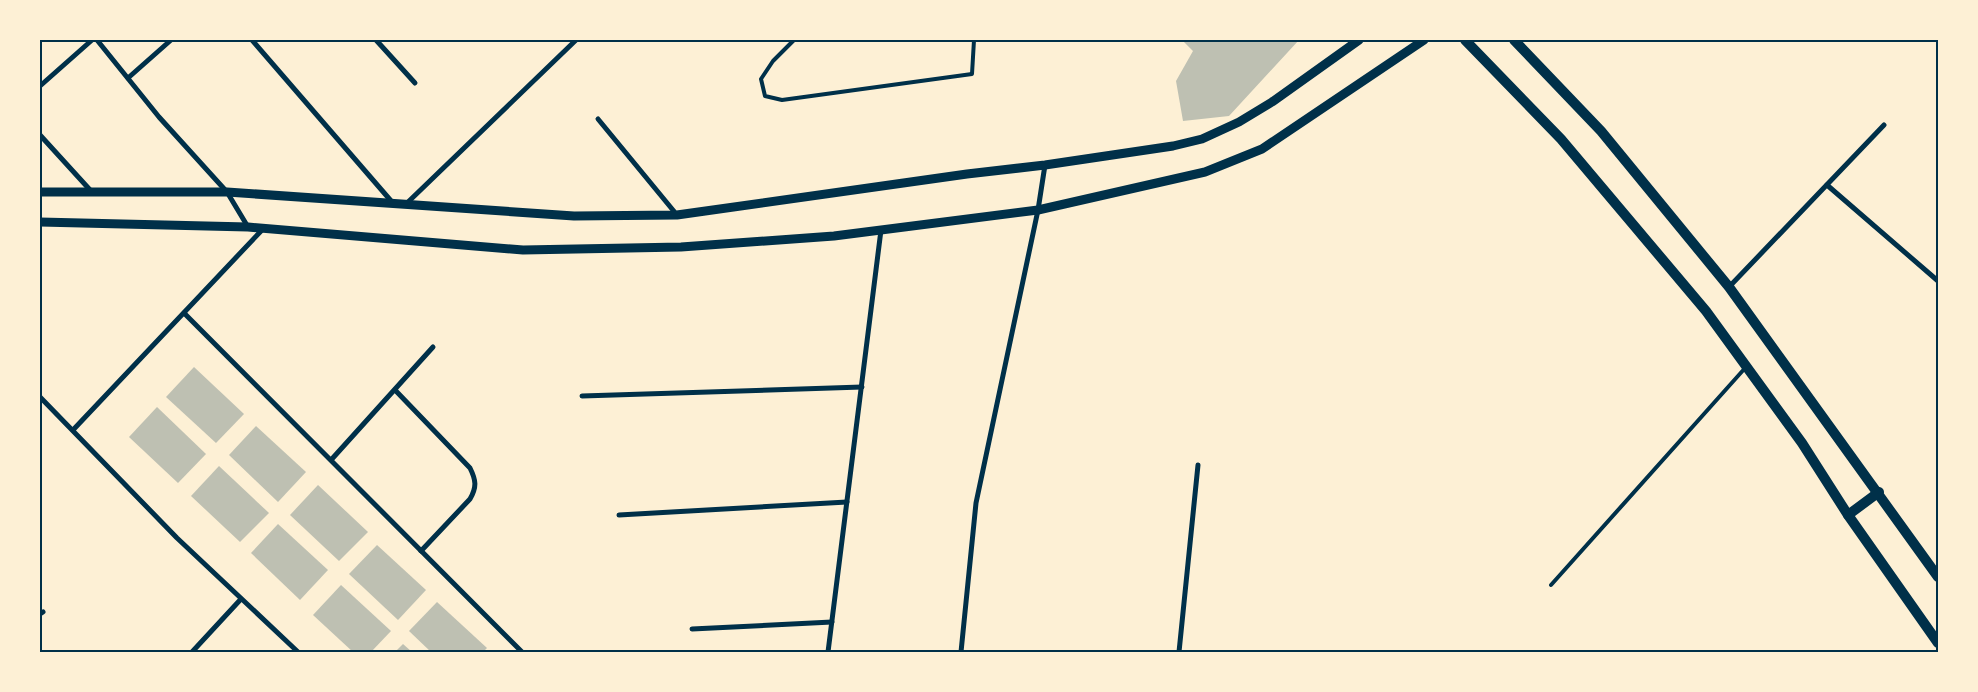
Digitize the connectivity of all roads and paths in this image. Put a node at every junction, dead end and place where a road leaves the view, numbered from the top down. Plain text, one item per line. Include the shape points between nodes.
1 (92, 40) edge
2 (97, 40) edge
3 (171, 40) edge
4 (252, 40) edge
5 (376, 40) edge
6 (576, 40) edge
7 (794, 40) edge
8 (974, 40) edge
9 (1359, 40) edge
10 (1424, 40) edge
11 (1465, 40) edge
12 (1514, 40) edge
13 (128, 78) junction
14 (415, 83) dead end
15 (40, 86) edge
16 (598, 119) dead end
17 (1884, 124) dead end
18 (40, 135) edge
19 (1046, 165) junction
20 (1827, 185) junction
21 (91, 191) junction
22 (40, 192) edge
23 (227, 192) junction
24 (393, 203) junction
25 (406, 204) junction
26 (1038, 210) junction
27 (677, 215) junction
28 (40, 222) edge
29 (248, 228) junction
30 (262, 230) junction
31 (881, 230) junction
32 (1938, 281) edge
33 (1729, 286) junction
34 (184, 312) junction
35 (433, 347) dead end
36 (1747, 367) junction
37 (862, 386) junction
38 (395, 390) junction
39 (582, 396) dead end
40 (40, 397) edge
41 (73, 430) junction
42 (331, 460) junction
43 (1198, 465) dead end
44 (1879, 492) junction
45 (847, 502) junction
46 (619, 515) dead end
47 (1848, 515) junction
48 (421, 551) junction
49 (1938, 577) edge
50 (1551, 585) dead end
51 (242, 599) junction
52 (832, 622) junction
53 (692, 629) dead end
54 (1938, 643) edge
55 (192, 652) edge
56 (298, 652) edge
57 (522, 652) edge
58 (828, 652) edge
59 (961, 652) edge
60 (1179, 652) edge

1 - 15 street
2 - 13 street
3 - 13 street
4 - 24 street
5 - 14 street
6 - 25 street
7 - 8 lane via 761,79 765,96 782,100 972,74
9 - 19 street via 1272,102 1202,139
10 - 26 street via 1262,149 1205,172
11 - 36 main road via 1561,139 1706,311
12 - 33 main road via 1601,131
13 - 23 street
16 - 27 street
17 - 20 street
18 - 21 street
19 - 26 street
19 - 27 street
20 - 32 street
20 - 33 street
21 - 22 street
21 - 23 street
23 - 24 street
23 - 29 street
24 - 25 street
25 - 27 street via 574,216
26 - 31 street
26 - 59 street via 976,503
28 - 29 street
29 - 30 street
30 - 31 street via 523,250 681,247
30 - 34 street
31 - 37 street
33 - 44 main road
34 - 41 street
34 - 42 street
35 - 38 street
36 - 47 main road via 1802,443
36 - 50 lane
37 - 39 street
37 - 45 street
38 - 42 street
38 - 48 street via 470,468 476,479 470,499
40 - 41 street
41 - 51 street via 177,538
42 - 48 street
43 - 60 street
44 - 47 main road
44 - 49 main road
45 - 46 street
45 - 52 street
47 - 54 main road
48 - 57 street
51 - 55 street
51 - 56 street
52 - 53 street
52 - 58 street

